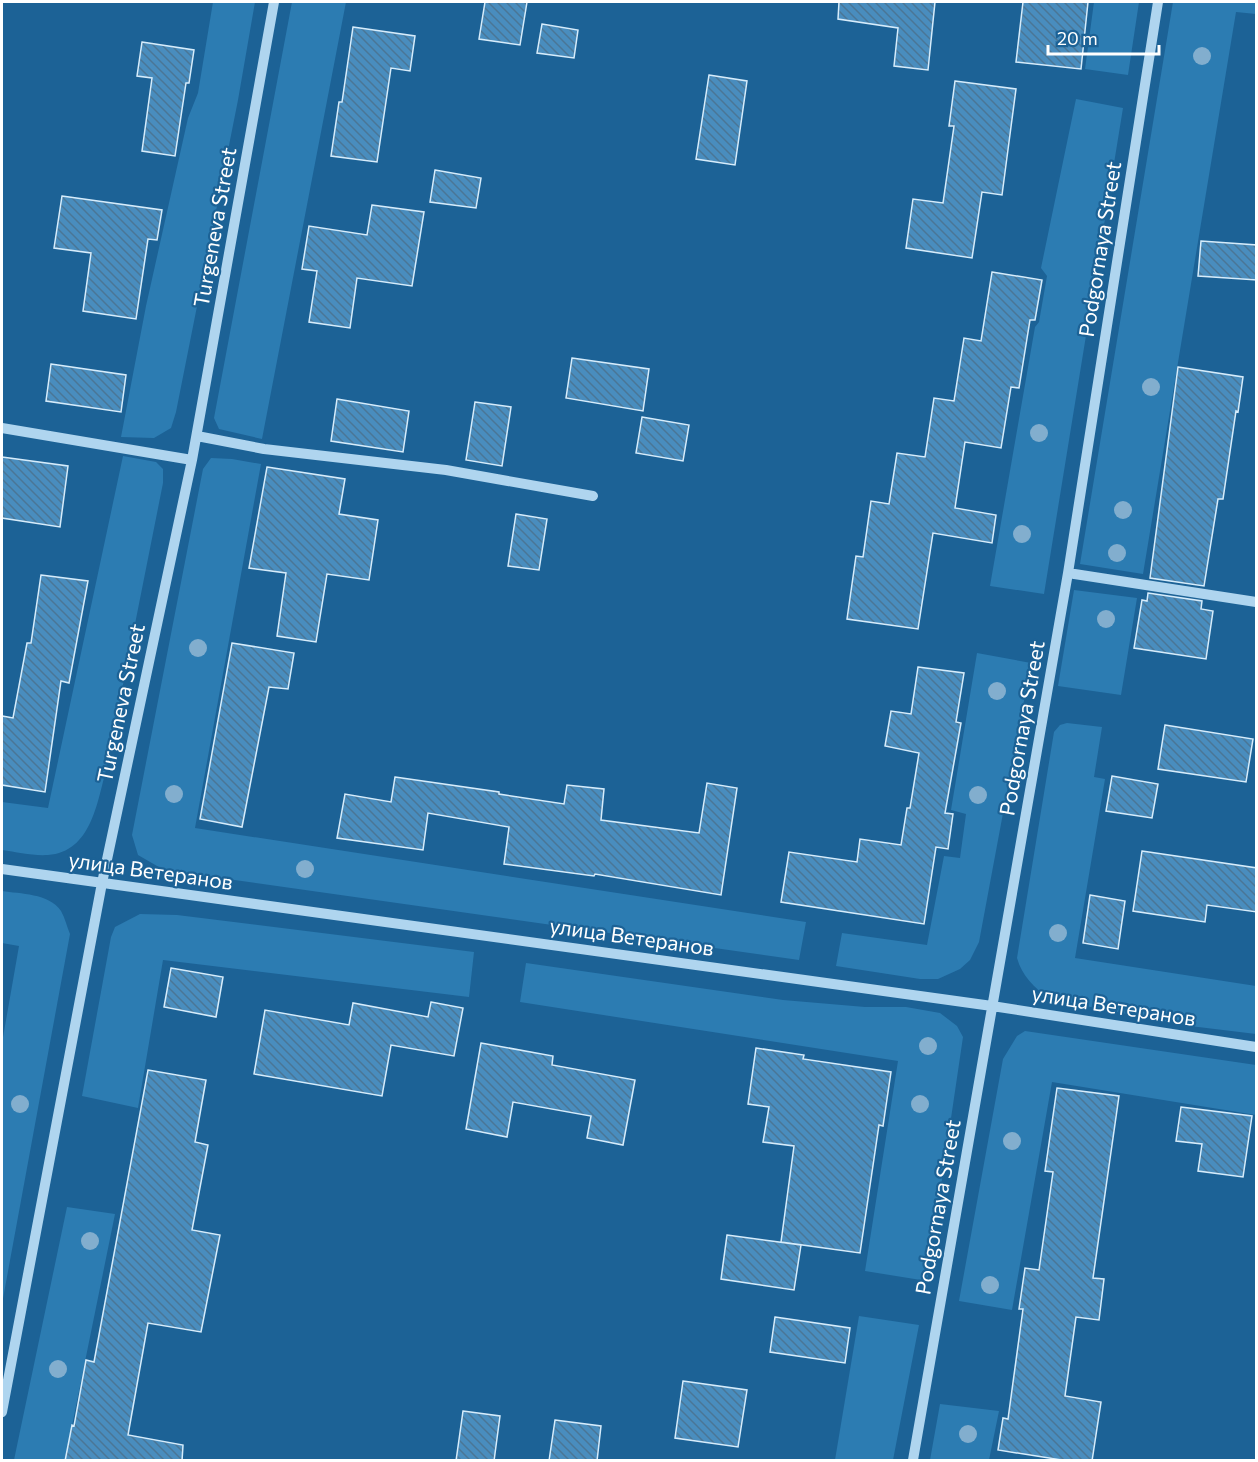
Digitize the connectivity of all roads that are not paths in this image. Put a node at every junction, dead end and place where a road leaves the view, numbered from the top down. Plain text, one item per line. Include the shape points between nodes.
1 (274, 2) edge
2 (1158, 2) edge
3 (2, 428) edge
4 (197, 436) junction
5 (192, 459) junction
6 (592, 496) dead end
7 (1068, 573) junction
8 (1257, 602) edge
9 (2, 869) edge
10 (102, 883) junction
11 (992, 1005) junction
12 (1257, 1047) edge
13 (2, 1412) edge
14 (913, 1461) edge

1 - 4 street, Turgeneva Street
2 - 7 street, Podgornaya Street
3 - 5 street
4 - 5 street, Turgeneva Street
4 - 6 street via 264,449 446,470
5 - 10 street, Turgeneva Street
7 - 8 street
7 - 11 street, Podgornaya Street
9 - 10 street, улица Ветеранов
10 - 11 street, улица Ветеранов
10 - 13 street, Turgeneva Street
11 - 12 street, улица Ветеранов
11 - 14 street, Podgornaya Street

